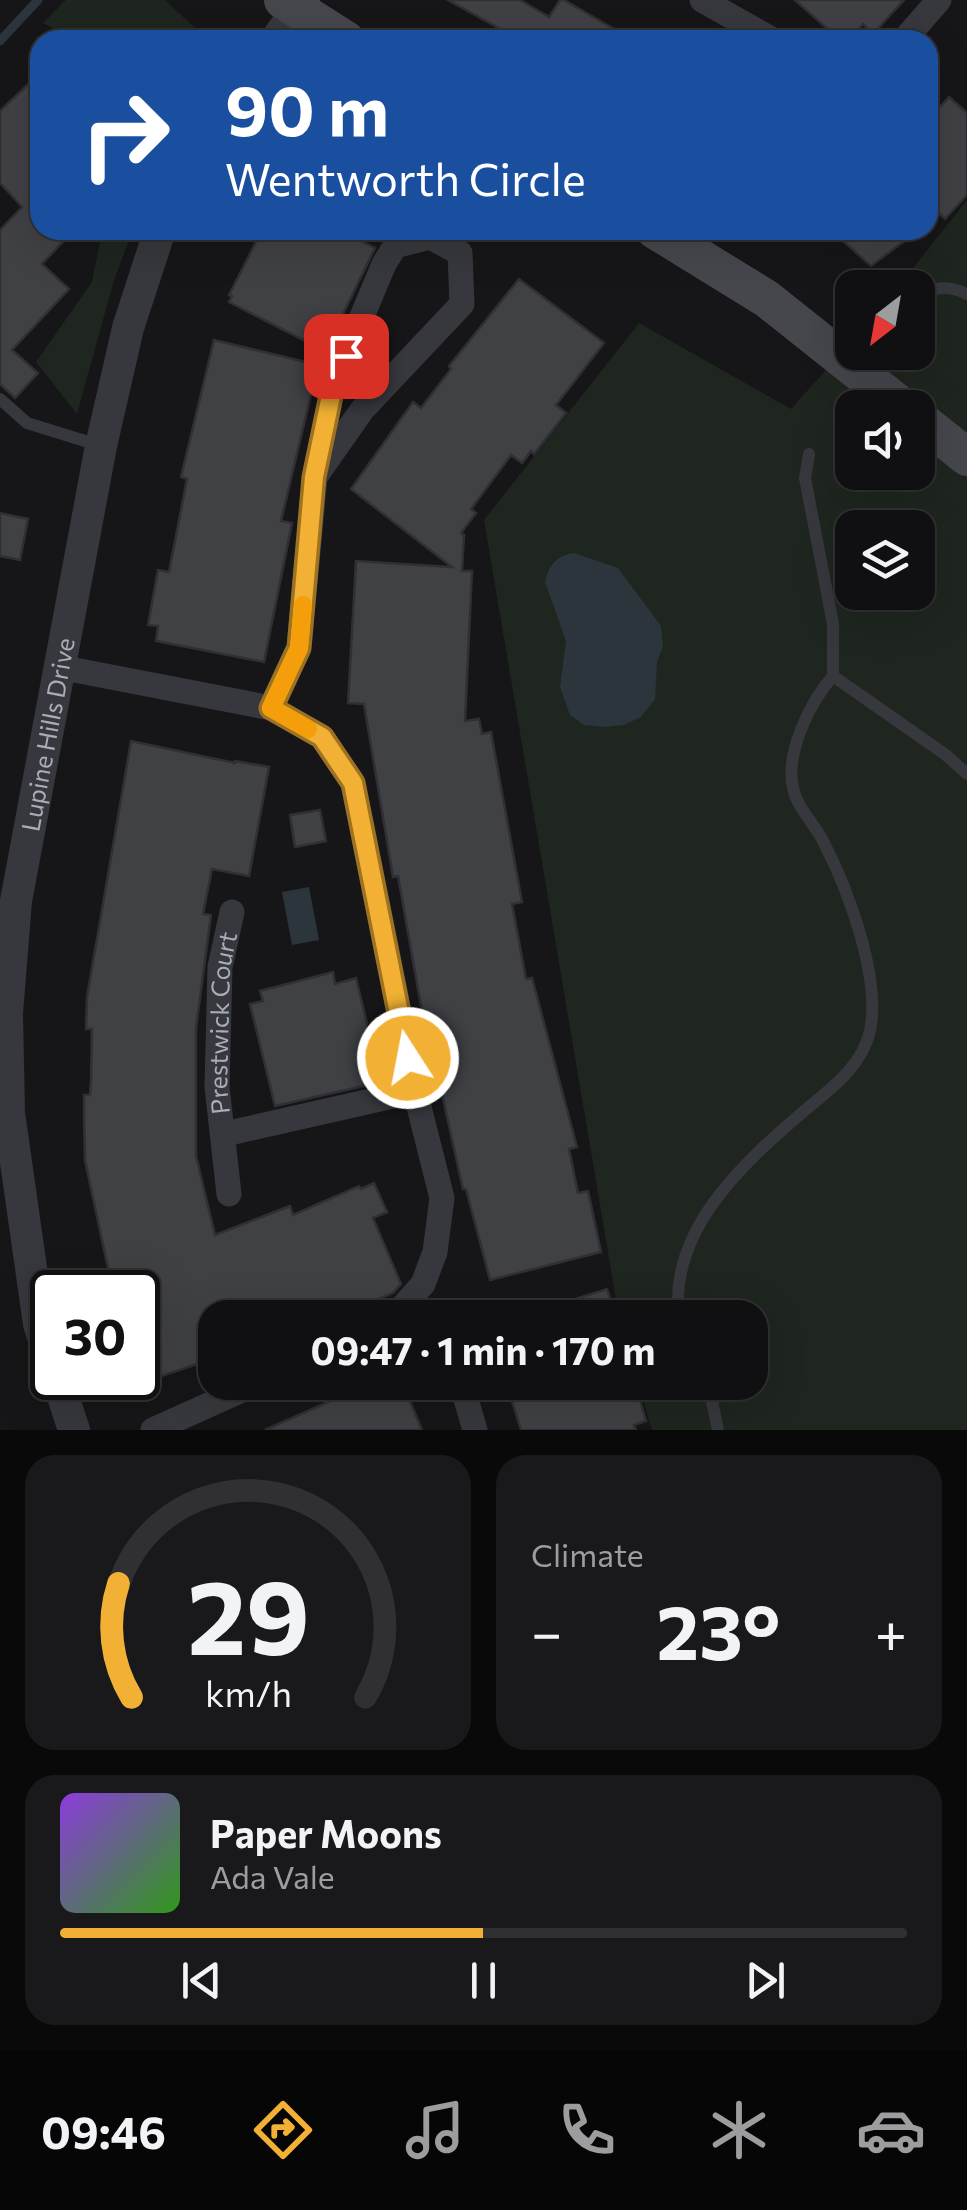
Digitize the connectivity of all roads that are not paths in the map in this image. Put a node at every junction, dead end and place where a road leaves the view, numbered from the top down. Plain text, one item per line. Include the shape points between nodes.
1 (702, 0) edge
2 (939, 0) edge
3 (290, 13) edge
4 (325, 30) edge
5 (755, 30) edge
6 (913, 30) edge
7 (157, 240) edge
8 (418, 240) edge
9 (436, 240) edge
10 (671, 240) edge
11 (935, 289) edge
12 (967, 294) edge
13 (881, 390) edge
14 (0, 399) edge
15 (935, 432) edge
16 (100, 446) junction
17 (809, 454) dead end
18 (967, 457) edge
19 (314, 477) junction
20 (59, 667) junction
21 (833, 676) junction
22 (271, 708) junction
23 (967, 774) edge
24 (8, 900) edge
25 (232, 912) dead end
26 (415, 1091) junction
27 (225, 1134) junction
28 (230, 1194) dead end
29 (31, 1270) edge
30 (410, 1300) edge
31 (677, 1300) edge
32 (64, 1400) edge
33 (220, 1400) edge
34 (466, 1400) edge
35 (712, 1400) edge
36 (74, 1430) edge
37 (153, 1430) edge
38 (475, 1430) edge
39 (718, 1430) edge

1 - 5 street
2 - 6 street
3 - 4 main road
7 - 16 street, Lupine Hills Drive
8 - 19 street via 395,246 333,386
9 - 19 street via 460,253 462,304 362,410
10 - 13 main road via 767,299
11 - 12 lane
14 - 16 lane via 27,423
15 - 18 main road
16 - 20 street, Lupine Hills Drive
17 - 21 lane via 805,478 833,624
19 - 22 street via 299,648
20 - 22 street
20 - 24 street, Lupine Hills Drive
21 - 23 lane
21 - 31 lane via 800,735 792,780 853,916 871,988 870,1030 849,1071 744,1166 709,1210 678,1277
22 - 26 street via 322,737 353,783
24 - 29 street, Lupine Hills Drive via 9,1113
25 - 27 street, Prestwick Court via 220,967 218,1087
26 - 27 street
26 - 30 street via 442,1198 435,1252
27 - 28 street, Prestwick Court
32 - 36 street
33 - 37 street
34 - 38 street
35 - 39 lane

